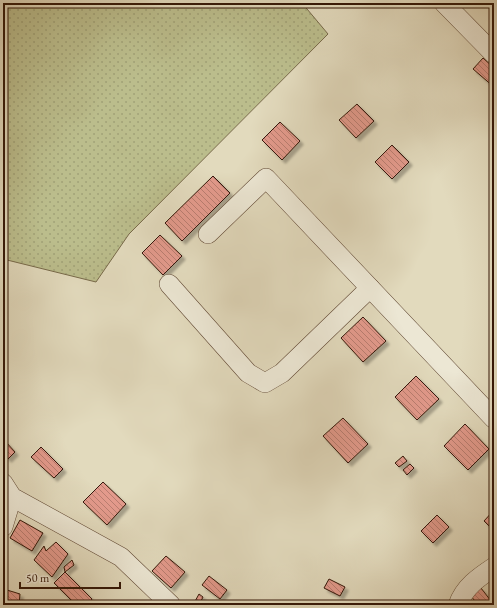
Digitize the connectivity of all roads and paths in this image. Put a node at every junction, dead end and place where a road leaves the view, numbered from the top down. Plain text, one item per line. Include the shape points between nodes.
1 (444, 3) edge
2 (494, 54) edge
3 (208, 234) dead end
4 (169, 284) dead end
5 (370, 288) junction
6 (494, 419) edge
7 (6, 491) edge
8 (3, 527) edge
9 (494, 567) edge
10 (171, 605) edge
11 (458, 605) edge

1 - 2 street
3 - 5 street via 266,178
4 - 5 street via 248,373 265,383 282,373
5 - 6 street
7 - 8 street
7 - 10 street via 121,557
9 - 11 street via 474,580

